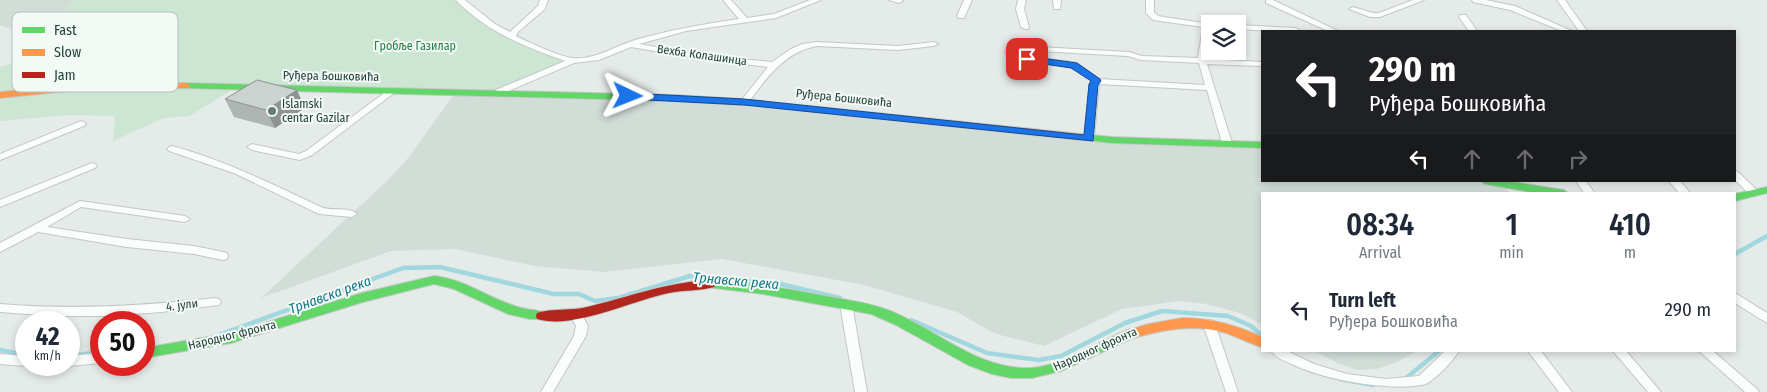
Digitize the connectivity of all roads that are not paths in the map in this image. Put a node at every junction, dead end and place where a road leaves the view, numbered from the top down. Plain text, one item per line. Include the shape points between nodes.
1 (460, 0) edge
2 (544, 0) edge
3 (727, 0) edge
4 (817, 0) edge
5 (968, 0) edge
6 (1022, 0) edge
7 (1150, 0) edge
8 (1420, 0) edge
9 (1476, 0) edge
10 (1503, 0) edge
11 (1561, 0) edge
12 (1269, 1) dead end
13 (1512, 8) junction
14 (1353, 9) dead end
15 (962, 16) dead end
16 (1462, 17) dead end
17 (745, 21) junction
18 (1201, 25) edge
19 (1025, 27) dead end
20 (1246, 27) edge
21 (1295, 30) dead end
22 (1332, 30) edge
23 (1472, 30) edge
24 (1566, 30) edge
25 (1582, 30) edge
26 (512, 37) junction
27 (934, 44) dead end
28 (629, 45) junction
29 (1201, 60) edge
30 (1202, 60) joint
31 (572, 61) junction
32 (1261, 64) edge
33 (774, 65) junction
34 (1097, 81) junction
35 (178, 86) edge
36 (1211, 88) junction
37 (391, 91) junction
38 (30, 92) edge
39 (499, 92) junction
40 (0, 95) edge
41 (744, 102) junction
42 (81, 124) dead end
43 (1089, 138) junction
44 (1227, 143) junction
45 (1261, 145) edge
46 (252, 147) dead end
47 (172, 149) dead end
48 (0, 157) edge
49 (92, 166) dead end
50 (1736, 175) edge
51 (1497, 182) edge
52 (1675, 182) edge
53 (1522, 184) edge
54 (1767, 190) edge
55 (1556, 192) edge
56 (1684, 192) edge
57 (1754, 193) junction
58 (1736, 197) edge
59 (0, 204) edge
60 (352, 214) dead end
61 (185, 219) dead end
62 (36, 228) junction
63 (0, 248) edge
64 (223, 256) dead end
65 (1736, 298) edge
66 (214, 302) dead end
67 (846, 304) junction
68 (0, 308) edge
69 (576, 314) junction
70 (1767, 319) edge
71 (1208, 324) junction
72 (1261, 342) edge
73 (155, 351) edge
74 (1279, 352) edge
75 (1452, 352) edge
76 (1535, 352) edge
77 (1620, 352) edge
78 (1706, 352) edge
79 (0, 359) edge
80 (15, 360) edge
81 (1370, 391) edge
82 (547, 392) edge
83 (861, 392) edge
84 (1232, 392) edge
85 (1566, 392) edge
86 (1655, 392) edge
87 (1753, 392) edge

1 - 26 street via 492,26
2 - 26 street via 542,7 514,31
3 - 17 street
4 - 17 street, Вехба Колашинца via 785,13
5 - 15 street
6 - 19 street via 1020,9
7 - 18 street via 1150,13 1156,18
8 - 14 street via 1380,15
9 - 13 street
10 - 13 street
11 - 25 street
12 - 22 street
13 - 24 street
16 - 23 street
17 - 28 street, Вехба Колашинца via 686,29
20 - 21 street
26 - 31 street
27 - 33 street via 898,48 812,44 790,52
28 - 31 street, Вехба Колашинца via 596,58
28 - 33 street, Вехба Колашинца
29 - 34 street via 1020,48 1009,52 1027,59 1074,65
30 - 32 street
30 - 36 street
31 - 39 street, Руђера Бошковића
33 - 41 street
34 - 36 street
34 - 43 street via 1094,84
35 - 37 main road, Руђера Бошковића
36 - 44 street
37 - 39 main road, Руђера Бошковића
37 - 46 street, Руђера Бошковића via 300,157
38 - 40 main road, Руђера Бошковића
39 - 41 main road, Руђера Бошковића
41 - 43 main road, Руђера Бошковића
42 - 48 street
43 - 44 main road, Руђера Бошковића
44 - 45 main road, Руђера Бошковића
47 - 60 street via 237,171 323,212
49 - 59 street
50 - 57 street
51 - 53 main road
52 - 56 street
53 - 55 main road
54 - 57 main road
57 - 58 main road
61 - 62 street via 85,204 74,206
62 - 63 street
62 - 64 street
65 - 70 street
66 - 68 street, 4. јули via 103,313
67 - 69 main road, Народног фронта via 769,290 700,284
67 - 71 main road, Народног фронта via 899,320 952,352 970,359 1026,374 1051,369 1148,327 1178,322
67 - 83 street
69 - 73 main road, Народног фронта via 549,317 520,312 504,308 452,282 437,280 337,305 237,336
69 - 82 street via 582,326 580,336
71 - 72 main road, Народног фронта via 1220,325
71 - 84 street
74 - 81 street via 1325,378
75 - 81 street via 1416,383
76 - 85 street
77 - 86 street
78 - 87 street
79 - 80 street

